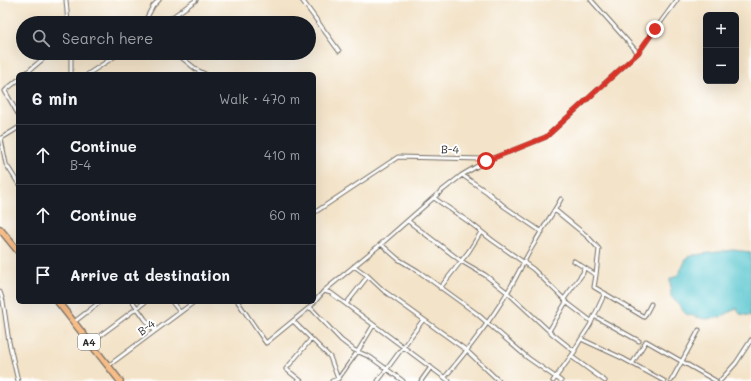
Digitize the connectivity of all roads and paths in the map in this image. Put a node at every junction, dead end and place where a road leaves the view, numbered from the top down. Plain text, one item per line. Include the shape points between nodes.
1 (66, 0) edge
2 (159, 0) edge
3 (196, 0) edge
4 (302, 0) edge
5 (590, 0) edge
6 (677, 0) edge
7 (67, 16) edge
8 (148, 16) edge
9 (174, 16) edge
10 (313, 16) edge
11 (316, 20) edge
12 (338, 51) dead end
13 (638, 53) junction
14 (42, 60) edge
15 (71, 60) edge
16 (109, 60) edge
17 (185, 60) edge
18 (27, 72) edge
19 (71, 72) edge
20 (91, 72) edge
21 (201, 72) edge
22 (16, 82) edge
23 (16, 111) edge
24 (16, 129) edge
25 (0, 139) edge
26 (486, 161) junction
27 (462, 175) junction
28 (16, 180) edge
29 (434, 198) junction
30 (561, 199) dead end
31 (555, 210) junction
32 (316, 212) edge
33 (408, 221) junction
34 (0, 229) edge
35 (481, 232) junction
36 (542, 232) junction
37 (381, 244) junction
38 (16, 249) edge
39 (461, 261) junction
40 (574, 261) dead end
41 (523, 262) junction
42 (354, 266) junction
43 (584, 268) junction
44 (596, 275) junction
45 (368, 276) junction
46 (440, 288) junction
47 (324, 291) junction
48 (0, 292) edge
49 (605, 292) junction
50 (508, 293) junction
51 (316, 300) edge
52 (565, 301) junction
53 (60, 304) edge
54 (97, 304) edge
55 (135, 304) edge
56 (142, 304) edge
57 (174, 304) edge
58 (191, 304) edge
59 (195, 304) edge
60 (239, 304) edge
61 (313, 304) edge
62 (346, 304) junction
63 (651, 304) dead end
64 (137, 307) junction
65 (310, 307) junction
66 (180, 312) junction
67 (594, 316) junction
68 (422, 320) junction
69 (293, 321) junction
70 (591, 321) junction
71 (74, 322) junction
72 (488, 323) junction
73 (373, 326) junction
74 (156, 330) junction
75 (699, 330) dead end
76 (549, 331) junction
77 (311, 338) junction
78 (581, 339) junction
79 (639, 341) dead end
80 (751, 341) edge
81 (90, 343) junction
82 (402, 347) junction
83 (358, 351) junction
84 (467, 351) junction
85 (572, 357) junction
86 (682, 361) junction
87 (632, 364) junction
88 (108, 366) junction
89 (430, 367) junction
90 (386, 368) junction
91 (296, 377) junction
92 (445, 377) junction
93 (556, 377) junction
94 (600, 377) junction
95 (338, 379) junction
96 (18, 381) edge
97 (120, 381) edge
98 (293, 381) edge
99 (301, 381) edge
100 (332, 381) edge
101 (378, 381) edge
102 (403, 381) edge
103 (421, 381) edge
104 (449, 381) edge
105 (499, 381) edge
106 (553, 381) edge
107 (561, 381) edge
108 (597, 381) edge
109 (605, 381) edge
110 (663, 381) edge
111 (671, 381) edge
112 (716, 381) edge
113 (720, 381) edge

1 - 7 street
2 - 8 street
3 - 9 street
4 - 10 street
5 - 13 street
6 - 13 street, B-4
11 - 12 street
13 - 26 street, B-4 via 546,137
14 - 18 street
15 - 19 street
16 - 20 street
17 - 21 street
22 - 23 street via 5,92
24 - 25 street
25 - 28 street via 6,164
26 - 27 street
26 - 32 street, B-4 via 398,157
27 - 29 street
27 - 36 street
29 - 33 street
29 - 35 street
30 - 31 street
31 - 36 street
31 - 44 street via 600,249
33 - 37 street
33 - 39 street
34 - 38 highway
35 - 39 street
35 - 41 street
36 - 41 street
37 - 42 street
37 - 46 street
39 - 46 street
39 - 50 street
40 - 43 street
41 - 50 street
41 - 52 street
42 - 45 street
42 - 47 street
43 - 44 street
43 - 52 street
44 - 49 street via 594,287
45 - 62 street
45 - 68 street
46 - 72 street
47 - 51 street
47 - 62 street
48 - 96 street
49 - 63 street via 644,317
49 - 67 street
50 - 72 street
50 - 76 street
52 - 70 street
52 - 76 street
53 - 71 highway, A4
54 - 71 street
55 - 64 street
56 - 64 street
57 - 66 street
58 - 66 street, B-4
59 - 74 street
60 - 69 street via 266,342
61 - 65 street
62 - 73 street
64 - 74 street
64 - 81 street
65 - 69 street
65 - 83 street via 341,340
66 - 74 street, B-4
67 - 70 street
67 - 79 street
68 - 82 street
68 - 84 street
69 - 77 street
70 - 78 street
71 - 81 highway, A4
72 - 84 street
72 - 93 street via 528,358
73 - 82 street
73 - 83 street
74 - 88 street, B-4
75 - 86 street
76 - 78 street via 574,351
77 - 91 street via 286,369
77 - 95 street via 330,357
78 - 85 street
78 - 87 street
80 - 113 street
81 - 88 highway, A4
82 - 89 street
82 - 90 street
83 - 90 street
83 - 95 street
84 - 92 street
84 - 105 street
85 - 93 street
85 - 94 street
86 - 87 street via 646,341
86 - 111 street
86 - 112 street
87 - 110 street
88 - 97 highway, A4
89 - 92 street
89 - 103 street
90 - 101 street
90 - 102 street
91 - 98 street
91 - 99 street
92 - 104 street
93 - 106 street
93 - 107 street
94 - 108 street
94 - 109 street
95 - 100 street

